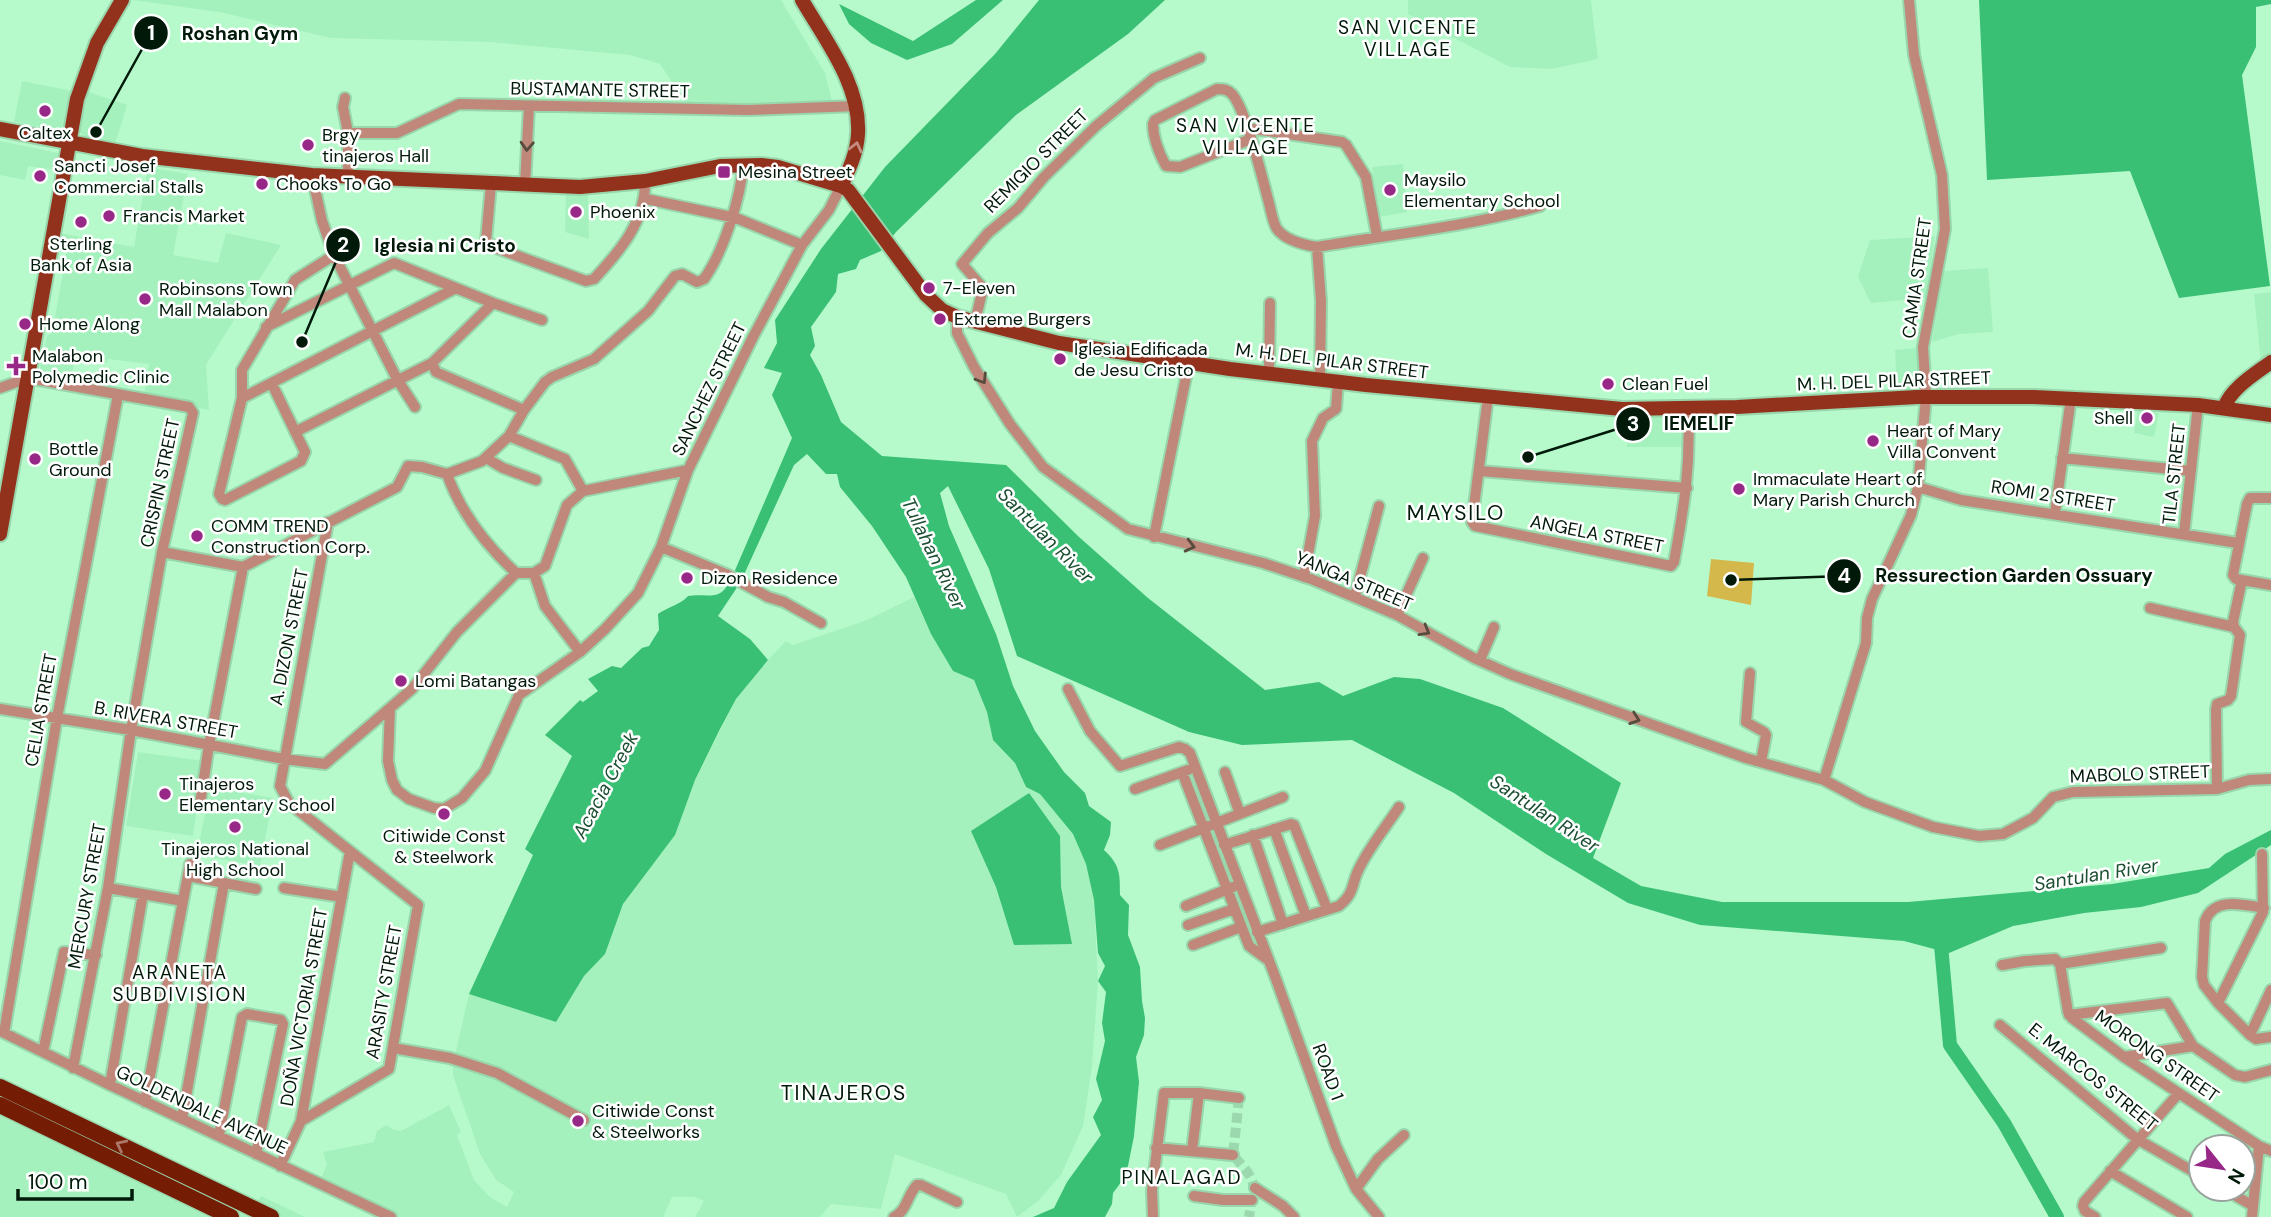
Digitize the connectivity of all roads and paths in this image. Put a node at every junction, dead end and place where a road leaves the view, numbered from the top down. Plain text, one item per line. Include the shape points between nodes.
1 (122, 0) edge
2 (802, 0) edge
3 (1909, 0) edge
4 (1200, 58) dead end
5 (345, 98) dead end
6 (529, 106) junction
7 (857, 106) junction
8 (1247, 128) junction
9 (0, 129) edge
10 (348, 132) junction
11 (1251, 139) junction
12 (69, 142) junction
13 (743, 165) junction
14 (312, 175) junction
15 (348, 177) junction
16 (645, 181) junction
17 (491, 184) junction
18 (524, 186) junction
19 (841, 186) junction
20 (646, 199) junction
21 (1540, 206) dead end
22 (733, 217) junction
23 (1377, 236) junction
24 (802, 245) junction
25 (1317, 247) junction
26 (334, 255) junction
27 (348, 285) junction
28 (456, 288) junction
29 (493, 303) junction
30 (1270, 303) dead end
31 (957, 317) junction
32 (542, 320) dead end
33 (975, 322) junction
34 (266, 327) junction
35 (373, 332) junction
36 (1189, 362) junction
37 (2271, 362) edge
38 (432, 363) junction
39 (1269, 373) junction
40 (28, 378) junction
41 (397, 379) junction
42 (1320, 380) junction
43 (1338, 382) junction
44 (272, 384) junction
45 (0, 388) edge
46 (118, 395) junction
47 (1488, 397) junction
48 (1926, 397) junction
49 (242, 398) junction
50 (2071, 398) junction
51 (2198, 405) junction
52 (415, 407) dead end
53 (2224, 408) junction
54 (1688, 409) junction
55 (524, 410) junction
56 (2271, 415) edge
57 (295, 432) junction
58 (509, 436) junction
59 (486, 458) junction
60 (2062, 458) junction
61 (688, 470) junction
62 (1480, 471) junction
63 (2191, 471) junction
64 (447, 474) junction
65 (536, 480) dead end
66 (1918, 487) junction
67 (1687, 488) junction
68 (583, 491) junction
69 (2271, 498) edge
70 (1379, 506) dead end
71 (2055, 513) junction
72 (328, 522) junction
73 (0, 534) edge
74 (2184, 534) junction
75 (1154, 537) junction
76 (2238, 542) junction
77 (661, 547) junction
78 (162, 552) junction
79 (1423, 558) dead end
80 (243, 567) junction
81 (516, 573) junction
82 (534, 573) junction
83 (1304, 577) junction
84 (2242, 580) junction
85 (2271, 585) edge
86 (1355, 597) junction
87 (2150, 608) dead end
88 (1397, 615) junction
89 (821, 623) dead end
90 (1494, 627) dead end
91 (2234, 627) junction
92 (580, 652) junction
93 (1479, 660) junction
94 (1750, 673) dead end
95 (1068, 689) dead end
96 (390, 708) junction
97 (0, 709) edge
98 (57, 718) junction
99 (131, 730) junction
100 (209, 745) junction
101 (284, 759) junction
102 (1761, 762) junction
103 (1194, 768) junction
104 (1182, 772) junction
105 (1225, 772) dead end
106 (2271, 779) edge
107 (1824, 780) junction
108 (1135, 789) dead end
109 (2217, 789) junction
110 (1283, 797) dead end
111 (200, 804) dead end
112 (1399, 807) dead end
113 (1240, 814) junction
114 (1215, 823) junction
115 (1203, 828) junction
116 (1274, 829) junction
117 (1253, 835) junction
118 (1160, 845) dead end
119 (1224, 845) junction
120 (351, 851) junction
121 (2262, 855) dead end
122 (190, 864) dead end
123 (188, 876) junction
124 (224, 883) junction
125 (1238, 885) junction
126 (108, 888) junction
127 (284, 888) dead end
128 (256, 889) dead end
129 (1226, 890) junction
130 (143, 894) junction
131 (342, 897) junction
132 (183, 901) junction
133 (1186, 906) dead end
134 (1234, 908) junction
135 (2264, 908) junction
136 (1327, 909) junction
137 (1306, 916) junction
138 (1283, 924) junction
139 (1188, 925) dead end
140 (1241, 927) junction
141 (1257, 932) junction
142 (1193, 945) dead end
143 (2161, 948) dead end
144 (96, 955) junction
145 (1268, 960) junction
146 (2060, 964) junction
147 (2003, 965) dead end
148 (2271, 990) edge
149 (2218, 1003) junction
150 (2069, 1015) junction
151 (2000, 1025) dead end
152 (2, 1032) edge
153 (2249, 1035) junction
154 (2271, 1037) edge
155 (2193, 1046) junction
156 (399, 1049) dead end
157 (43, 1052) junction
158 (2124, 1057) junction
159 (73, 1068) junction
160 (2271, 1070) edge
161 (110, 1086) junction
162 (0, 1087) edge
163 (1199, 1093) junction
164 (2178, 1094) junction
165 (1239, 1098) dead end
166 (145, 1102) junction
167 (0, 1105) edge
168 (182, 1119) junction
169 (583, 1120) dead end
170 (301, 1121) junction
171 (219, 1135) junction
172 (1404, 1135) dead end
173 (2137, 1139) junction
174 (2259, 1146) junction
175 (1156, 1148) junction
176 (1192, 1151) junction
177 (2271, 1151) edge
178 (256, 1154) junction
179 (1233, 1155) dead end
180 (280, 1166) junction
181 (2187, 1167) edge
182 (2110, 1171) junction
183 (1356, 1189) junction
184 (1194, 1196) dead end
185 (957, 1202) dead end
186 (2252, 1211) edge
187 (231, 1217) edge
188 (271, 1217) edge
189 (391, 1217) edge
190 (894, 1217) edge
191 (1153, 1217) edge
192 (1294, 1217) edge
193 (1379, 1217) edge
194 (2095, 1217) edge
195 (2187, 1217) edge

1 - 12 main road via 86,71
2 - 7 main road via 842,69
3 - 48 street, CAMIA STREET via 1914,55 1942,175 1945,229 1923,347
4 - 33 street, REMIGIO STREET via 1154,78 1109,114 980,241 962,264 983,288
5 - 10 street
6 - 7 street, BUSTAMANTE STREET via 747,110
6 - 10 street, BUSTAMANTE STREET via 458,104 397,133
6 -> 18 street
19 -> 7 main road via 859,136
8 - 11 street
8 - 11 street via 1234,96 1217,89 1153,124 1166,166 1180,167
8 - 23 street via 1346,145 1366,177
9 - 12 main road, M. H. DEL PILAR STREET
10 - 15 street
11 - 25 street via 1276,229
12 - 14 main road, M. H. DEL PILAR STREET via 142,156
12 - 40 main road
13 - 16 main road, M. H. DEL PILAR STREET
13 - 19 main road, M. H. DEL PILAR STREET via 778,167
13 - 22 street
14 - 15 main road, M. H. DEL PILAR STREET
14 - 26 street
15 - 17 main road, M. H. DEL PILAR STREET
16 - 18 main road, M. H. DEL PILAR STREET
16 - 20 street
17 - 18 main road, M. H. DEL PILAR STREET
17 - 20 street via 486,241 586,281 594,279 634,229
19 - 24 street, SANCHEZ STREET
19 - 31 main road, M. H. DEL PILAR STREET via 857,200 933,302
20 - 22 street
21 - 23 street via 1496,219
22 - 24 street
22 - 55 street via 704,279 697,282 682,274 675,276 648,311 594,359 552,376
23 - 25 street
24 - 61 street, SANCHEZ STREET
25 - 42 street
26 - 27 street
26 - 34 street via 295,280
27 - 28 street via 394,263
27 - 34 street
27 - 35 street
28 - 29 street
28 - 35 street
29 - 32 street
29 - 38 street
30 - 39 street
31 - 33 main road, M. H. DEL PILAR STREET
31 -> 75 street, YANGA STREET via 957,332 974,367 1043,467 1128,529
33 - 36 main road, M. H. DEL PILAR STREET via 1059,343
34 - 49 street via 242,370
35 - 41 street
35 - 44 street
36 - 39 main road, M. H. DEL PILAR STREET
36 - 75 street
37 - 53 main road via 2250,377
38 - 41 street
38 - 55 street via 436,372
39 - 42 main road, M. H. DEL PILAR STREET
40 - 45 street
40 - 46 street, CRISPIN STREET
40 - 73 main road
41 - 52 street
41 - 57 street
42 - 43 main road, M. H. DEL PILAR STREET
43 - 47 main road, M. H. DEL PILAR STREET
43 - 83 street via 1336,408 1323,418 1312,441 1315,516
44 - 49 street
44 - 57 street
46 - 78 street, CRISPIN STREET via 189,407 193,413
46 - 98 street, CELIA STREET
47 - 54 main road, M. H. DEL PILAR STREET via 1622,409
47 - 62 street, ANGELA STREET
48 - 50 main road, M. H. DEL PILAR STREET
48 - 54 main road, M. H. DEL PILAR STREET
48 - 66 street, CAMIA STREET
49 - 57 street via 219,494 222,499 301,461 305,452
50 - 51 main road, M. H. DEL PILAR STREET
50 - 60 street
51 - 53 main road, M. H. DEL PILAR STREET
51 - 63 street, TILA STREET
53 - 56 main road, M. H. DEL PILAR STREET
54 - 67 street
55 - 58 street
58 - 59 street
58 - 68 street via 565,459
59 - 64 street
59 - 65 street
60 - 63 street
60 - 71 street
61 - 68 street, SANCHEZ STREET
61 - 77 street
62 - 67 street
62 - 67 street, ANGELA STREET via 1475,526 1671,566
63 - 74 street, TILA STREET
64 - 72 street via 408,466 397,487
64 - 81 street via 479,531
66 - 71 street, ROMI 2 STREET via 1961,500
66 - 107 street, CAMIA STREET via 1912,515 1872,599 1866,643
68 - 82 street via 567,505 549,559
69 - 76 street via 2250,498
70 - 86 street
71 - 74 street, ROMI 2 STREET
72 - 80 street
72 - 101 street, A. DIZON STREET
74 - 76 street, TILA STREET
75 -> 83 street, YANGA STREET
76 - 84 street via 2233,575
77 - 89 street via 726,574
77 - 92 street via 638,593
78 - 80 street
78 - 99 street, CRISPIN STREET
79 - 88 street
80 - 100 street
81 - 82 street
81 - 96 street
82 - 92 street via 545,606
83 - 86 street, YANGA STREET
84 - 85 street
84 - 91 street
86 - 88 street, YANGA STREET
87 - 91 street
88 -> 93 street, YANGA STREET
90 - 93 street
91 - 109 street via 2240,635 2231,696 2217,704 2216,710
92 - 96 street via 519,695 479,780 463,798 444,809 422,805 395,786 389,770
93 -> 102 street, YANGA STREET
94 - 102 street via 1746,722 1766,735
95 - 103 street via 1090,731 1120,766 1182,747 1190,753
96 - 101 street, B. RIVERA STREET via 325,764
97 - 98 street, B. RIVERA STREET
98 - 99 street, B. RIVERA STREET
98 - 152 street, CELIA STREET
99 - 100 street, B. RIVERA STREET
99 - 126 street, MERCURY STREET
100 - 101 street, B. RIVERA STREET
100 - 111 street
101 - 120 street, ARASITY STREET via 280,786 285,797
102 - 107 street, YANGA STREET
103 - 104 street
103 - 114 street, ROAD 1
104 - 108 street
104 - 115 street
105 - 113 street
106 - 109 street, MABOLO STREET
107 - 109 street, MABOLO STREET via 1865,802 1933,827 1979,836 2003,834 2033,818 2053,797 2073,792
110 - 113 street
112 - 136 street via 1357,872 1348,898
113 - 114 street
114 - 115 street
114 - 119 street, ROAD 1
115 - 118 street
115 - 129 street
116 - 117 street
116 - 136 street via 1291,824 1297,827
116 - 137 street
117 - 119 street
117 - 138 street
119 - 125 street, ROAD 1
120 - 131 street, DOÑA VICTORIA STREET
120 - 170 street, ARASITY STREET via 418,905 389,1069
121 - 135 street
122 - 123 street
123 - 124 street
123 - 132 street
124 - 128 street
124 - 168 street
125 - 129 street
125 - 141 street, ROAD 1
126 - 130 street
126 - 144 street, MERCURY STREET
127 - 131 street
129 - 133 street
129 - 134 street
130 - 132 street
130 - 161 street
131 - 170 street, DOÑA VICTORIA STREET
132 - 166 street
134 - 139 street
134 - 140 street
135 - 149 street
135 - 149 street via 2228,903 2206,916 2202,977
136 - 137 street
137 - 138 street
138 - 141 street
140 - 142 street
140 - 145 street via 1249,946
141 - 145 street, ROAD 1
143 - 146 street
144 - 157 street via 64,952
144 - 159 street, MERCURY STREET
145 - 183 street, ROAD 1
146 - 147 street via 2055,959
146 - 150 street, MORONG STREET
148 - 153 street
149 - 153 street
150 - 155 street via 2167,1003
150 - 158 street, MORONG STREET
151 - 173 street, E. MARCOS STREET
152 - 157 street, GOLDENDALE AVENUE
153 - 154 street
155 - 158 street
155 - 160 street via 2240,1078
156 - 169 street via 497,1073
157 - 159 street, GOLDENDALE AVENUE
158 - 164 street, MORONG STREET
159 - 161 street, GOLDENDALE AVENUE
161 - 166 street, GOLDENDALE AVENUE
188 -> 162 highway
163 - 165 street
163 - 175 street via 1164,1093
163 - 176 street
164 - 173 street
164 - 174 street, MORONG STREET
166 - 168 street, GOLDENDALE AVENUE
167 - 187 highway
168 - 171 street, GOLDENDALE AVENUE
170 - 180 street, DOÑA VICTORIA STREET
171 - 178 street, GOLDENDALE AVENUE
171 - 178 street via 243,1014 282,1021
172 - 183 street
173 - 181 street, E. MARCOS STREET
173 - 182 street
174 - 177 street, MORONG STREET
174 - 186 street
175 - 176 street
175 - 191 street
176 - 179 street
178 - 180 street, GOLDENDALE AVENUE
180 - 189 street, GOLDENDALE AVENUE
182 - 194 street via 2083,1206
182 - 195 street
183 - 193 street, ROAD 1
184 - 192 street via 1223,1200 1253,1194 1283,1206
185 - 190 street via 917,1185 903,1211

